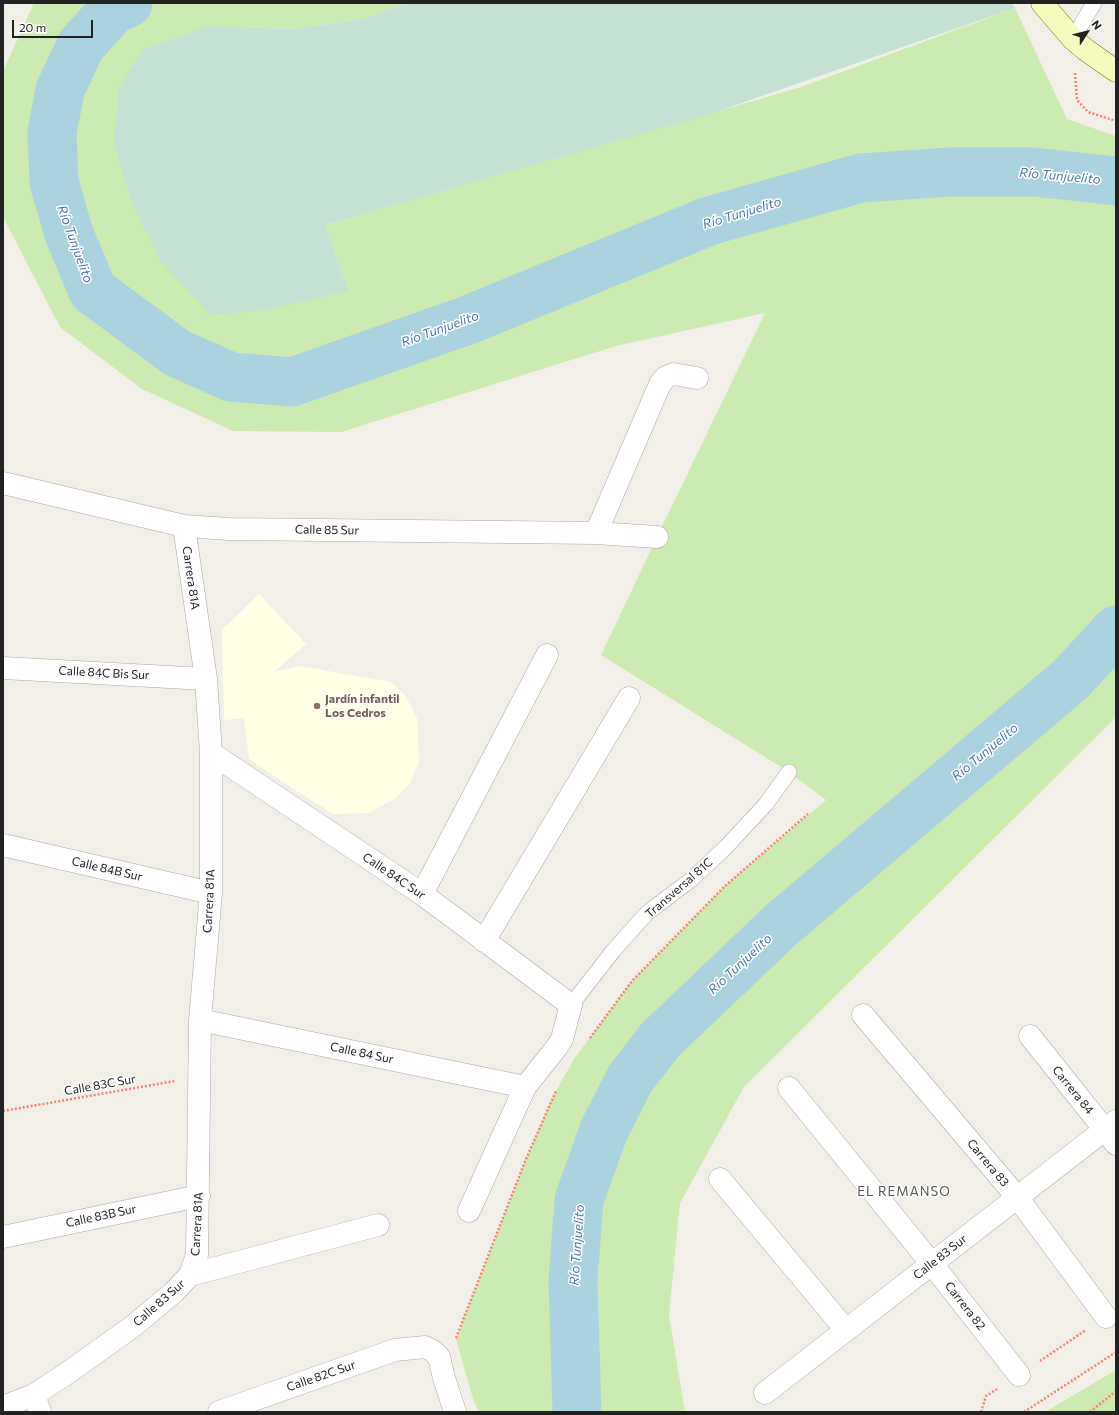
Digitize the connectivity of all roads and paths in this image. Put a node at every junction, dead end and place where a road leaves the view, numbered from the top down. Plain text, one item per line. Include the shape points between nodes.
1 (1042, 3) edge
2 (1094, 3) edge
3 (1073, 39) junction
4 (1116, 71) edge
5 (1116, 121) edge
6 (697, 378) dead end
7 (3, 483) edge
8 (184, 526) junction
9 (596, 533) junction
10 (657, 537) dead end
11 (547, 655) dead end
12 (3, 668) edge
13 (206, 679) junction
14 (629, 698) dead end
15 (211, 753) junction
16 (789, 772) dead end
17 (808, 814) dead end
18 (3, 845) edge
19 (211, 893) junction
20 (422, 894) junction
21 (484, 941) junction
22 (571, 1005) junction
23 (863, 1015) dead end
24 (200, 1020) junction
25 (1030, 1036) dead end
26 (587, 1042) dead end
27 (199, 1077) junction
28 (560, 1085) dead end
29 (525, 1087) junction
30 (789, 1088) dead end
31 (3, 1111) edge
32 (1112, 1131) edge
33 (720, 1179) dead end
34 (198, 1196) junction
35 (1017, 1197) junction
36 (469, 1212) dead end
37 (378, 1225) dead end
38 (3, 1237) edge
39 (932, 1264) junction
40 (190, 1275) junction
41 (1106, 1317) joint
42 (846, 1330) junction
43 (456, 1339) dead end
44 (1116, 1352) edge
45 (1019, 1374) junction
46 (1116, 1391) edge
47 (765, 1393) dead end
48 (37, 1403) edge
49 (3, 1408) edge
50 (219, 1412) edge
51 (455, 1412) edge
52 (981, 1412) edge
53 (1024, 1412) edge
54 (1090, 1412) edge

1 - 3 street
2 - 3 lane
3 - 4 street
3 - 5 path via 1078,100 1088,112
6 - 9 street via 673,374 660,384
7 - 8 street, Calle 85 Sur
8 - 9 street, Calle 85 Sur via 229,529
8 - 13 street, Carrera 81A
9 - 10 street, Calle 85 Sur
11 - 20 street
12 - 13 street, Calle 84C Bis Sur
13 - 15 street, Carrera 81A
14 - 21 street
15 - 19 street, Carrera 81A
15 - 20 street, Calle 84C Sur
16 - 22 lane, Transversal 81C via 766,804 726,847 647,913 613,951
17 - 26 path via 725,886 632,981
18 - 19 street, Calle 84B Sur
19 - 24 street, Carrera 81A
20 - 21 street, Calle 84C Sur
21 - 22 street, Calle 84C Sur
22 - 29 street via 562,1039
23 - 35 street, Carrera 83
24 - 27 street, Carrera 81A
24 - 29 street, Calle 84 Sur
25 - 32 street, Carrera 84
27 - 31 path, Calle 83C Sur
27 - 34 street, Carrera 81A
28 - 43 path via 526,1159
29 - 36 street
30 - 39 street, Carrera 82
32 - 35 street, Calle 83 Sur
33 - 42 street
34 - 38 street, Calle 83B Sur
34 - 40 street, Carrera 81A via 197,1255
35 - 39 street, Calle 83 Sur
35 - 41 street, Carrera 83
37 - 40 street, Calle 83 Sur
39 - 42 street, Calle 83 Sur
39 - 45 street, Carrera 82
40 - 48 street, Calle 83 Sur via 174,1292 132,1326 66,1374
41 - 45 path
42 - 47 street, Calle 83 Sur
44 - 53 path
45 - 52 path via 986,1396
46 - 54 path
48 - 49 street, Calle 83 Sur
50 - 51 street, Calle 82C Sur via 395,1350 425,1347 439,1357

